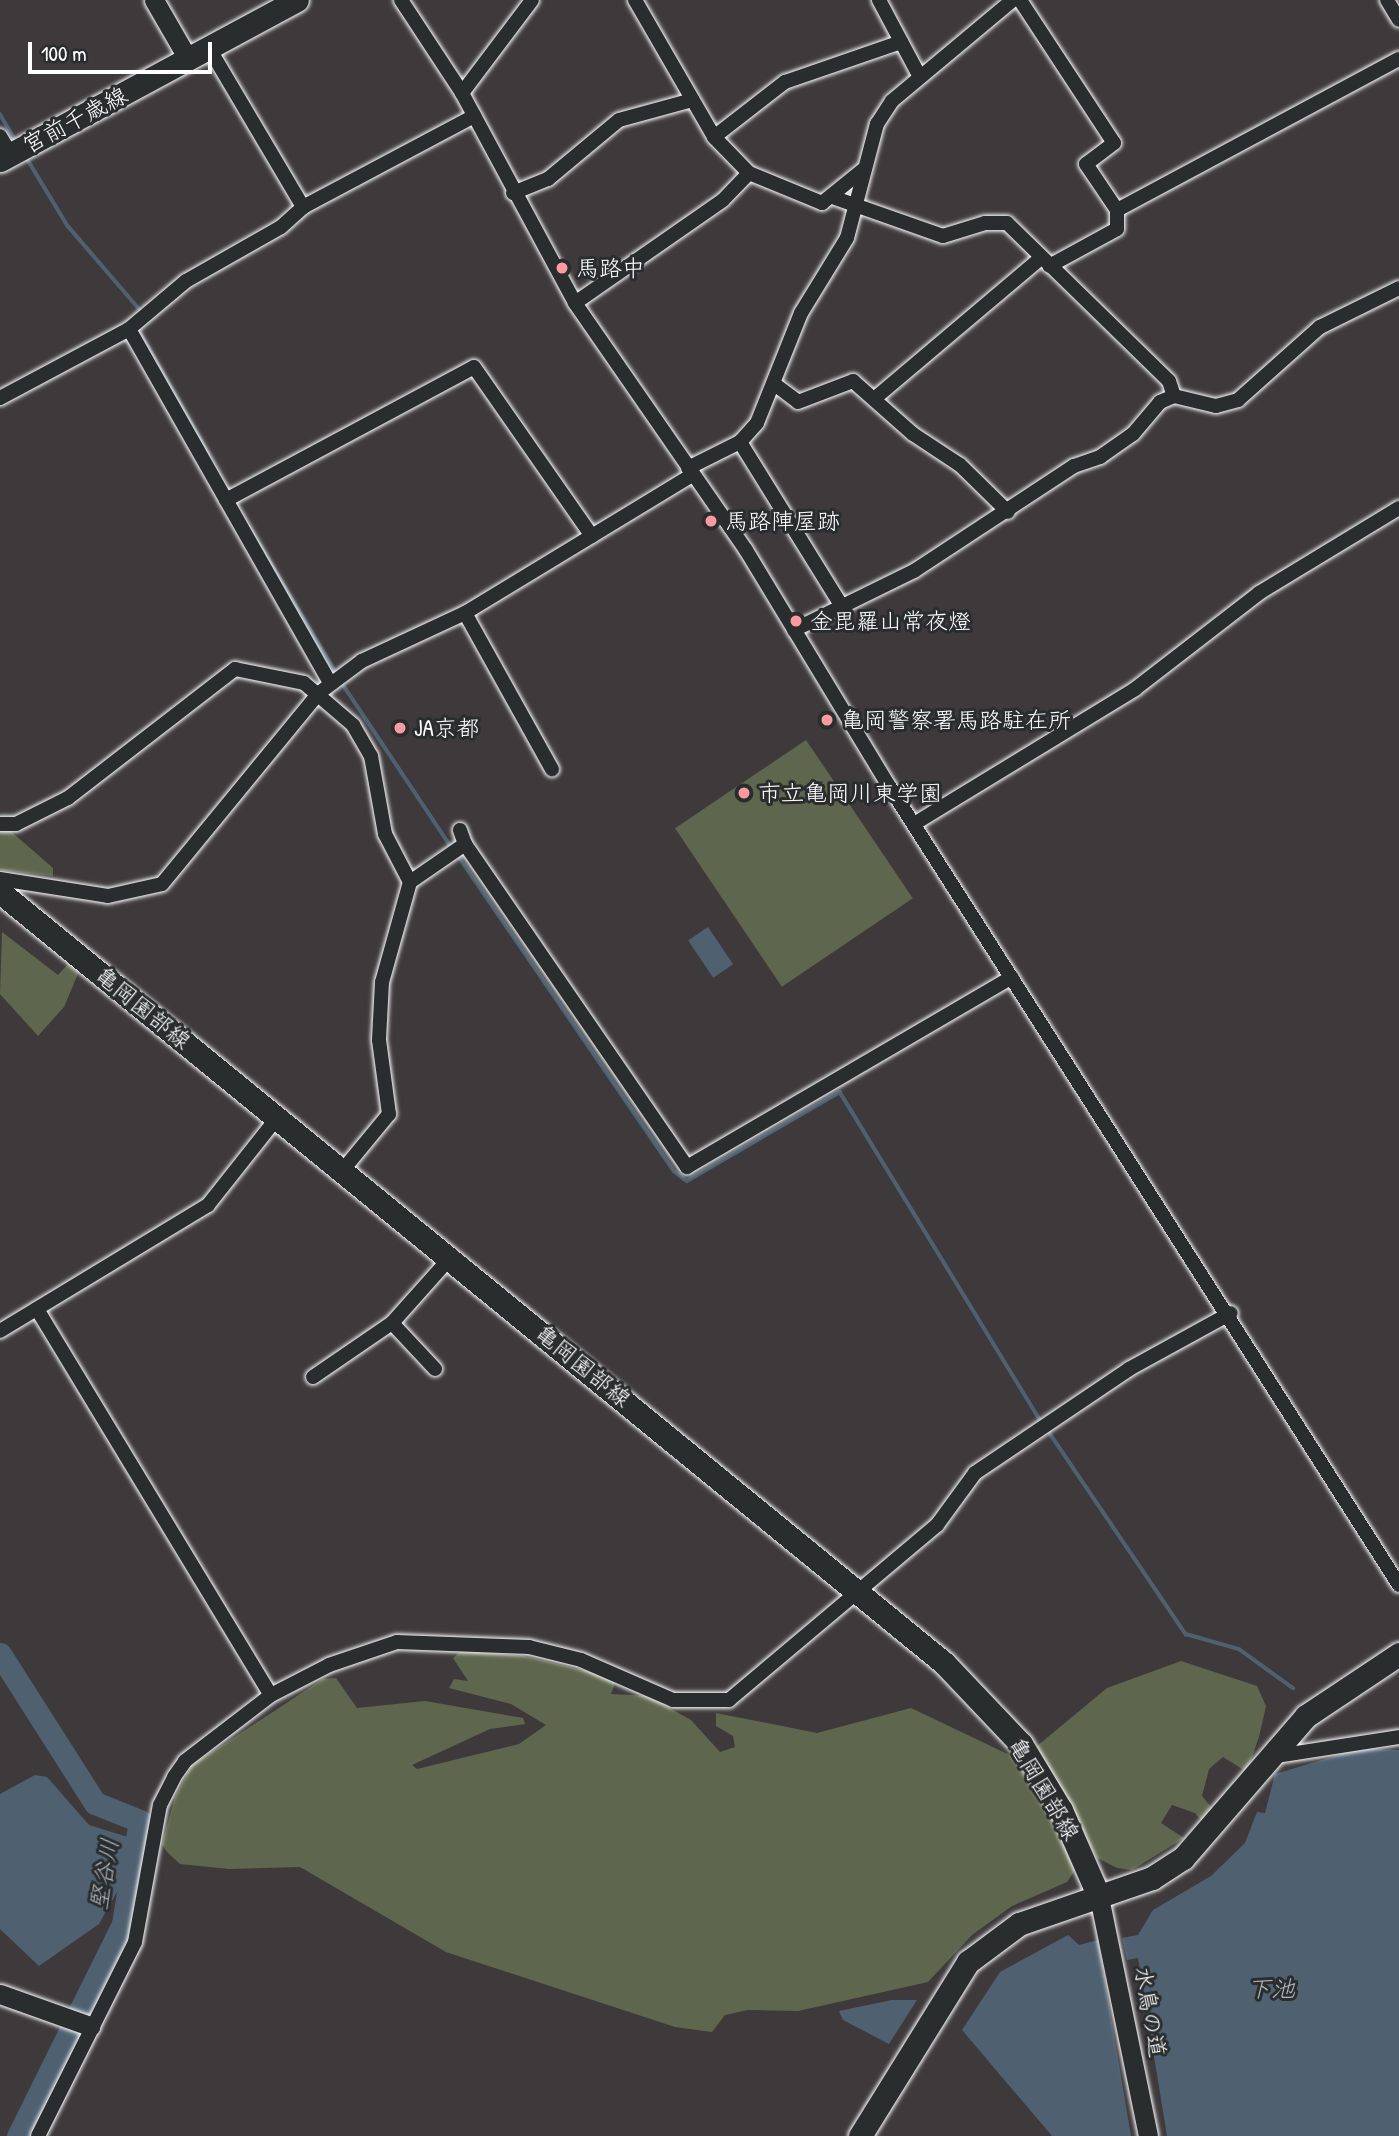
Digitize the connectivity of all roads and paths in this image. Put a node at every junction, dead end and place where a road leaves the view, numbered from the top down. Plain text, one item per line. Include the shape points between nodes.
1 (154, 0) edge
2 (401, 0) edge
3 (532, 0) edge
4 (635, 0) edge
5 (879, 0) edge
6 (1013, 0) edge
7 (1020, 0) edge
8 (1387, 0) edge
9 (287, 2) edge
10 (1399, 20) edge
11 (901, 42) junction
12 (209, 48) junction
13 (188, 59) junction
14 (1399, 59) edge
15 (920, 77) junction
16 (461, 93) junction
17 (692, 100) junction
18 (474, 116) junction
19 (714, 137) junction
20 (4, 150) edge
21 (865, 168) junction
22 (749, 173) junction
23 (513, 193) junction
24 (835, 198) junction
25 (303, 207) junction
26 (1117, 210) junction
27 (857, 211) junction
28 (1045, 262) junction
29 (1399, 288) edge
30 (575, 303) junction
31 (129, 329) junction
32 (777, 386) junction
33 (1, 394) edge
34 (1174, 396) junction
35 (874, 399) junction
36 (740, 442) junction
37 (690, 471) junction
38 (231, 498) junction
39 (1399, 508) edge
40 (1008, 512) junction
41 (592, 536) junction
42 (840, 603) junction
43 (465, 613) junction
44 (794, 630) junction
45 (325, 688) junction
46 (552, 769) dead end
47 (0, 824) edge
48 (914, 824) junction
49 (0, 879) edge
50 (410, 882) junction
51 (0, 892) edge
52 (1012, 977) junction
53 (277, 1118) junction
54 (342, 1171) junction
55 (450, 1258) junction
56 (37, 1309) junction
57 (1231, 1313) junction
58 (392, 1323) junction
59 (0, 1331) edge
60 (435, 1369) dead end
61 (313, 1377) dead end
62 (1399, 1585) edge
63 (860, 1593) junction
64 (1399, 1654) edge
65 (271, 1695) junction
66 (1399, 1737) edge
67 (1270, 1758) junction
68 (1099, 1897) junction
69 (0, 1994) edge
70 (90, 2026) junction
71 (38, 2136) edge
72 (860, 2136) edge
73 (1148, 2136) edge

1 - 13 street
2 - 16 street
3 - 16 street
4 - 17 street
5 - 11 street
6 - 15 street
7 - 26 street via 1114,144 1087,164
8 - 10 street
9 - 12 main road, 宮前千歳線
11 - 15 street
11 - 19 street via 785,82
12 - 13 main road, 宮前千歳線
12 - 25 street
13 - 20 main road, 宮前千歳線
14 - 26 street
15 - 21 street via 877,124
16 - 18 street
17 - 19 street
17 - 23 street via 619,120 548,179
18 - 23 street
18 - 25 street
19 - 22 street
21 - 24 street
21 - 27 street
22 - 24 street via 765,175 813,202
22 - 30 street via 723,200
23 - 30 street
24 - 27 street
25 - 31 street via 281,227 186,281
26 - 28 street via 1117,229
27 - 28 street via 943,236 985,223 1007,223
27 - 32 street via 801,313
28 - 34 street via 1169,381
28 - 35 street
29 - 34 street via 1320,327 1238,400 1216,406
30 - 37 street
31 - 33 street
31 - 38 street
32 - 35 street via 798,402 846,378
32 - 36 street
34 - 40 street via 1100,457 1074,466
35 - 40 street via 960,465
36 - 37 street
36 - 42 street
37 - 41 street
37 - 44 street
38 - 41 street via 474,368
38 - 45 street
39 - 48 street via 1259,593 1135,689
40 - 42 street via 914,571
41 - 43 street
42 - 44 street
43 - 45 street via 362,661
43 - 46 street
44 - 48 street
45 - 47 street via 235,669 68,798 16,824
45 - 49 street via 162,884 108,896
45 - 50 street via 363,741 386,834
48 - 52 street
50 - 52 street via 462,837 687,1167
50 - 54 street via 382,982 379,1040 390,1114
51 - 53 main road, 亀岡園部線
52 - 57 street
53 - 54 main road, 亀岡園部線
53 - 56 street via 208,1205
54 - 55 main road, 亀岡園部線
55 - 58 street
55 - 63 main road, 亀岡園部線
56 - 59 street
56 - 65 street
57 - 62 street
57 - 63 street via 1129,1369 975,1473 949,1514
58 - 60 street
58 - 61 street
63 - 65 street via 729,1699 673,1700 581,1660 529,1647 397,1642 329,1665
63 - 68 main road, 亀岡園部線 via 944,1663 1021,1744 1061,1810
64 - 67 main road via 1334,1692
65 - 70 street via 202,1747 174,1777 160,1805 135,1942
66 - 67 street
67 - 68 main road via 1183,1858 1152,1878
68 - 72 main road via 1019,1924 968,1962
68 - 73 street, 水鳥の道 via 1110,1932
69 - 70 street
70 - 71 street

